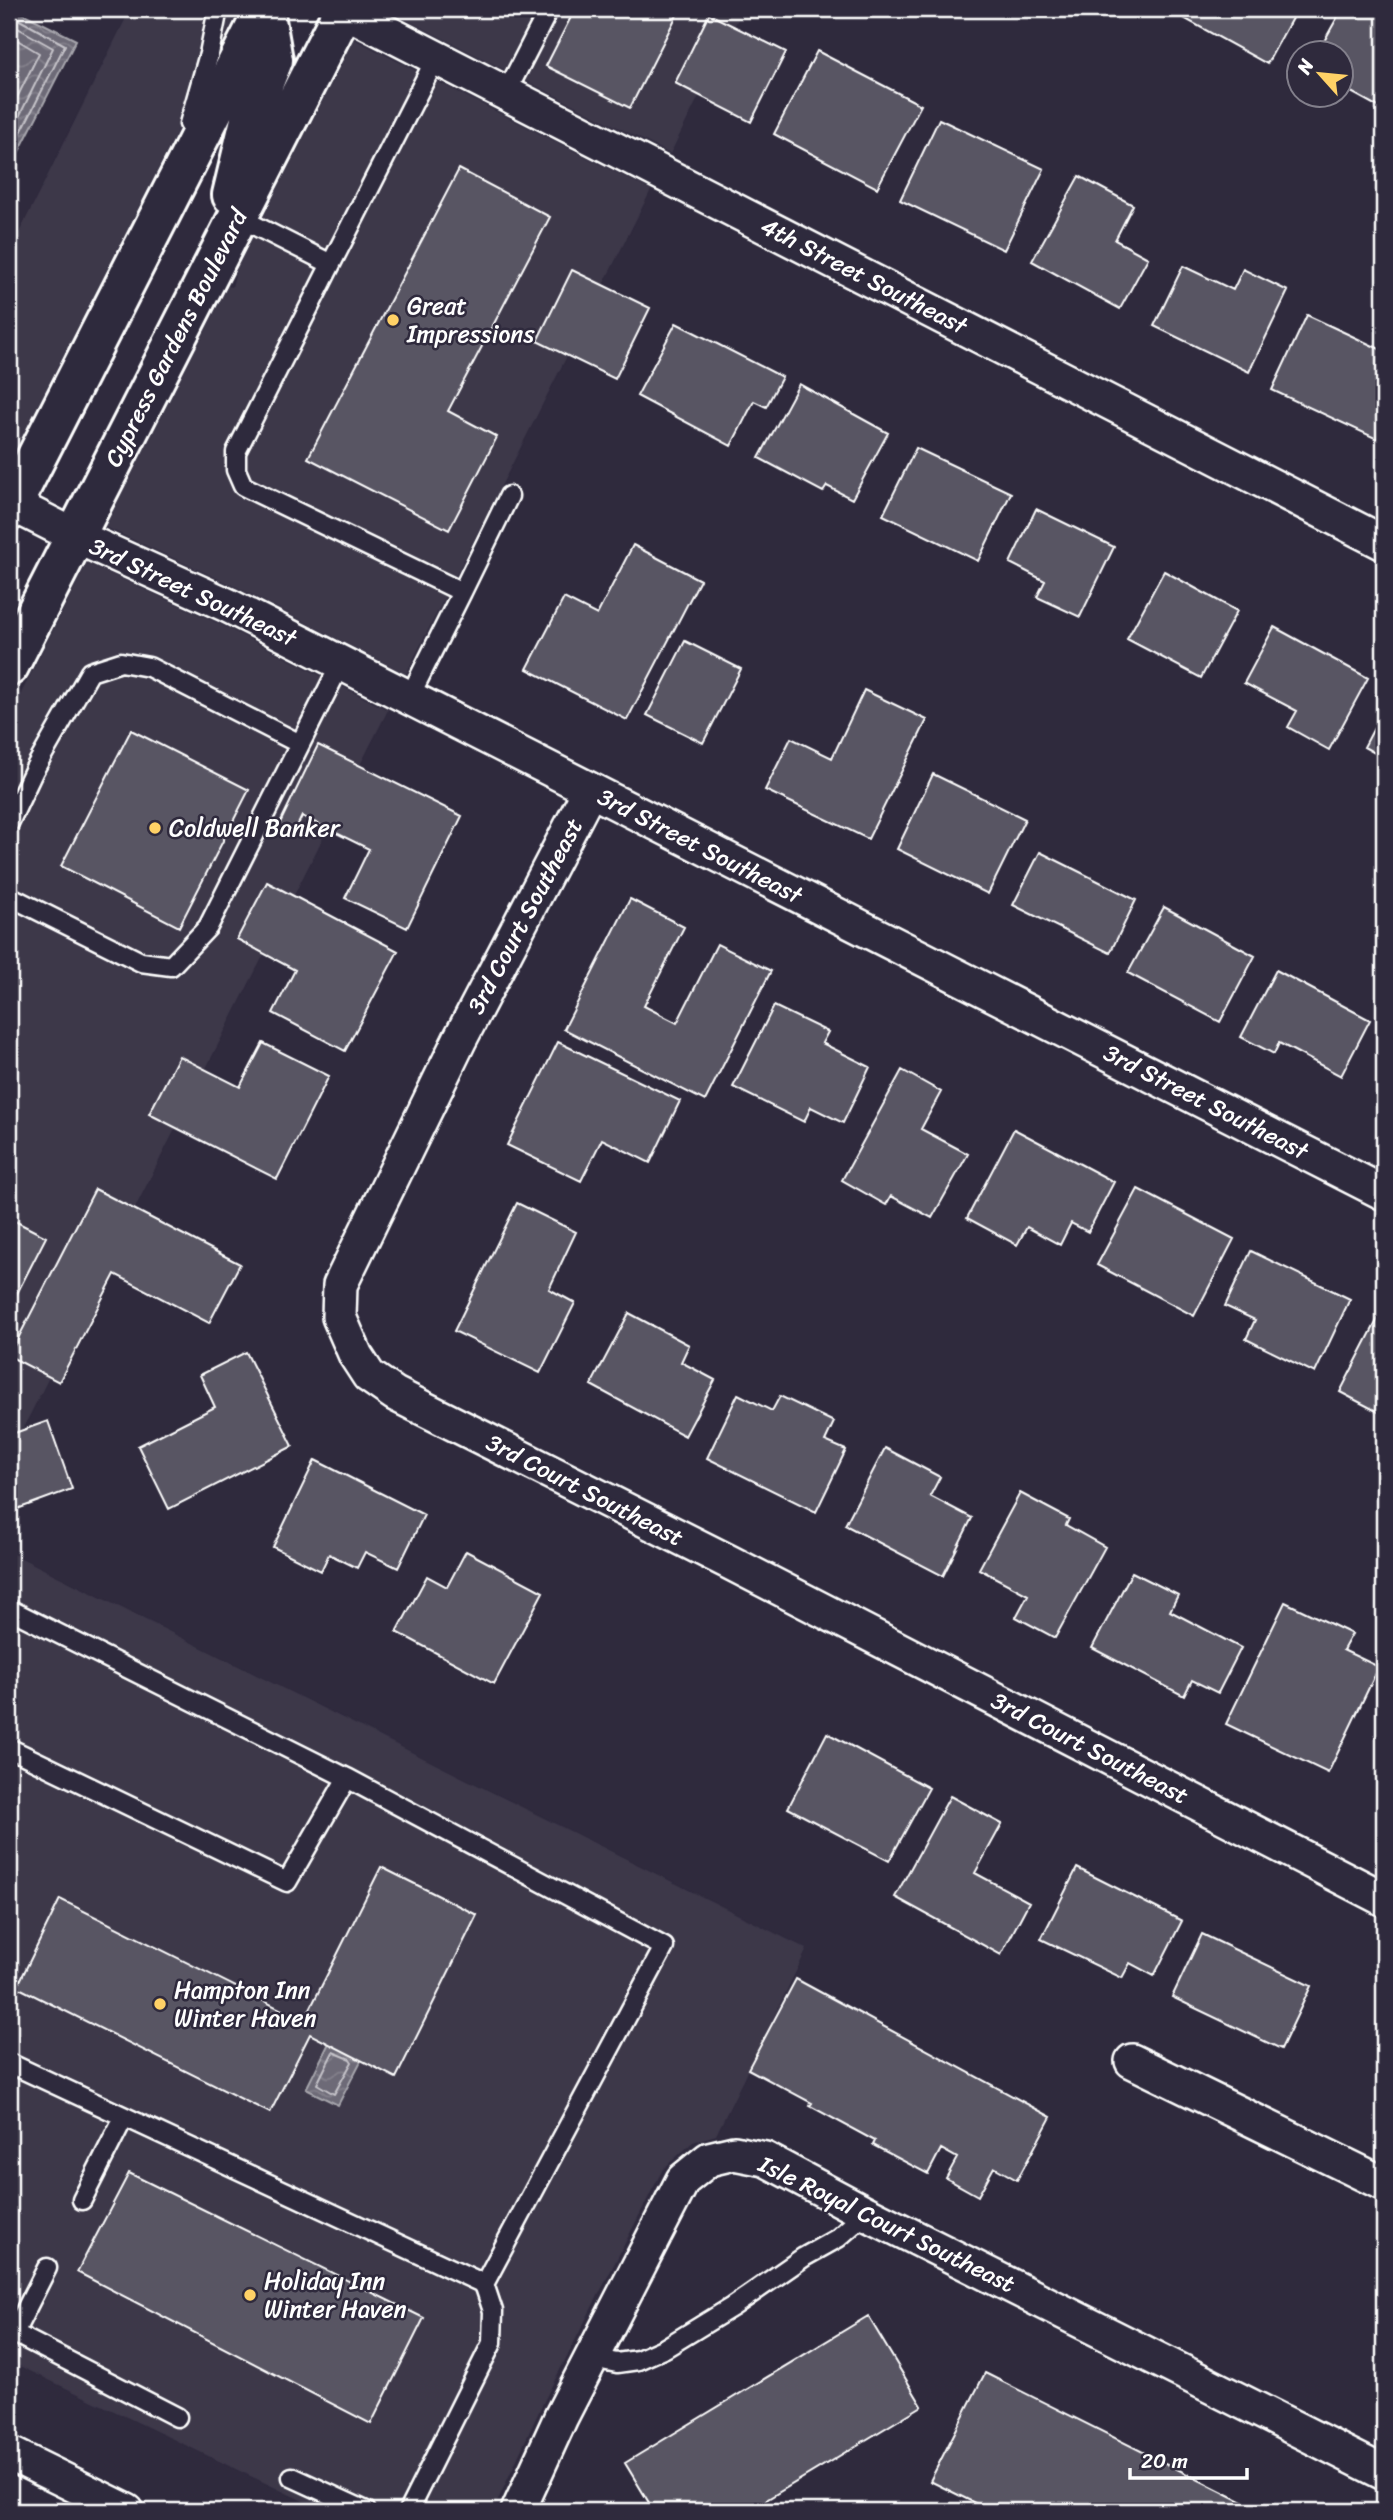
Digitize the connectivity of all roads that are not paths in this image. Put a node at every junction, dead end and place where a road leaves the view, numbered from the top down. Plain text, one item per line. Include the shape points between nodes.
1 (218, 9) edge
2 (264, 9) edge
3 (343, 9) edge
4 (548, 9) edge
5 (436, 58) junction
6 (506, 93) junction
7 (237, 217) junction
8 (145, 245) junction
9 (215, 262) junction
10 (331, 264) junction
11 (509, 496) dead end
12 (10, 506) edge
13 (75, 536) junction
14 (1384, 542) edge
15 (462, 592) junction
16 (341, 663) junction
17 (9, 666) edge
18 (409, 698) junction
19 (300, 744) junction
20 (590, 790) junction
21 (9, 823) edge
22 (9, 896) edge
23 (1384, 1194) edge
24 (9, 1609) edge
25 (9, 1748) edge
26 (347, 1778) junction
27 (1384, 1899) edge
28 (1132, 2061) dead end
29 (9, 2063) edge
30 (124, 2117) junction
31 (1384, 2184) edge
32 (82, 2200) dead end
33 (866, 2213) junction
34 (47, 2267) dead end
35 (484, 2284) junction
36 (11, 2332) edge
37 (592, 2358) junction
38 (177, 2417) dead end
39 (9, 2453) edge
40 (1384, 2473) edge
41 (292, 2477) dead end
42 (127, 2511) edge
43 (366, 2511) edge
44 (408, 2511) edge
45 (518, 2511) edge

1 - 8 lane via 200,89
2 - 8 main road
2 - 9 main road via 273,60 252,112
3 - 5 street, 4th Street Southeast
3 - 7 main road, Cypress Gardens Boulevard
4 - 6 lane
5 - 6 street, 4th Street Southeast
5 - 10 lane
6 - 14 street, 4th Street Southeast
7 - 9 main road, Cypress Gardens Boulevard
7 - 10 lane
8 - 12 main road
9 - 13 main road, Cypress Gardens Boulevard
10 - 15 lane via 236,452 236,470 243,486
11 - 15 lane
12 - 13 street, 3rd Street Southeast
13 - 16 street, 3rd Street Southeast
13 - 17 main road, Cypress Gardens Boulevard
15 - 18 lane
16 - 18 street, 3rd Street Southeast
16 - 19 lane
18 - 20 street, 3rd Street Southeast
19 - 21 lane via 149,667 121,662 90,672
19 - 22 lane via 208,927 171,966 141,962
20 - 23 street, 3rd Street Southeast
20 - 27 street, 3rd Court Southeast via 460,1039 340,1285 340,1317 369,1376 395,1394
24 - 26 lane
25 - 26 lane via 287,1882
26 - 35 lane via 664,1947
28 - 31 street
29 - 30 lane
30 - 32 lane
30 - 35 lane
33 - 37 lane via 838,2238 665,2348 617,2363
33 - 37 street, Isle Royal Court Southeast via 765,2159 734,2152 709,2159 683,2180
33 - 40 street, Isle Royal Court Southeast
34 - 36 lane
35 - 44 lane via 493,2311 492,2343
36 - 38 lane
37 - 45 street, Isle Royal Court Southeast
39 - 42 street
41 - 43 lane

